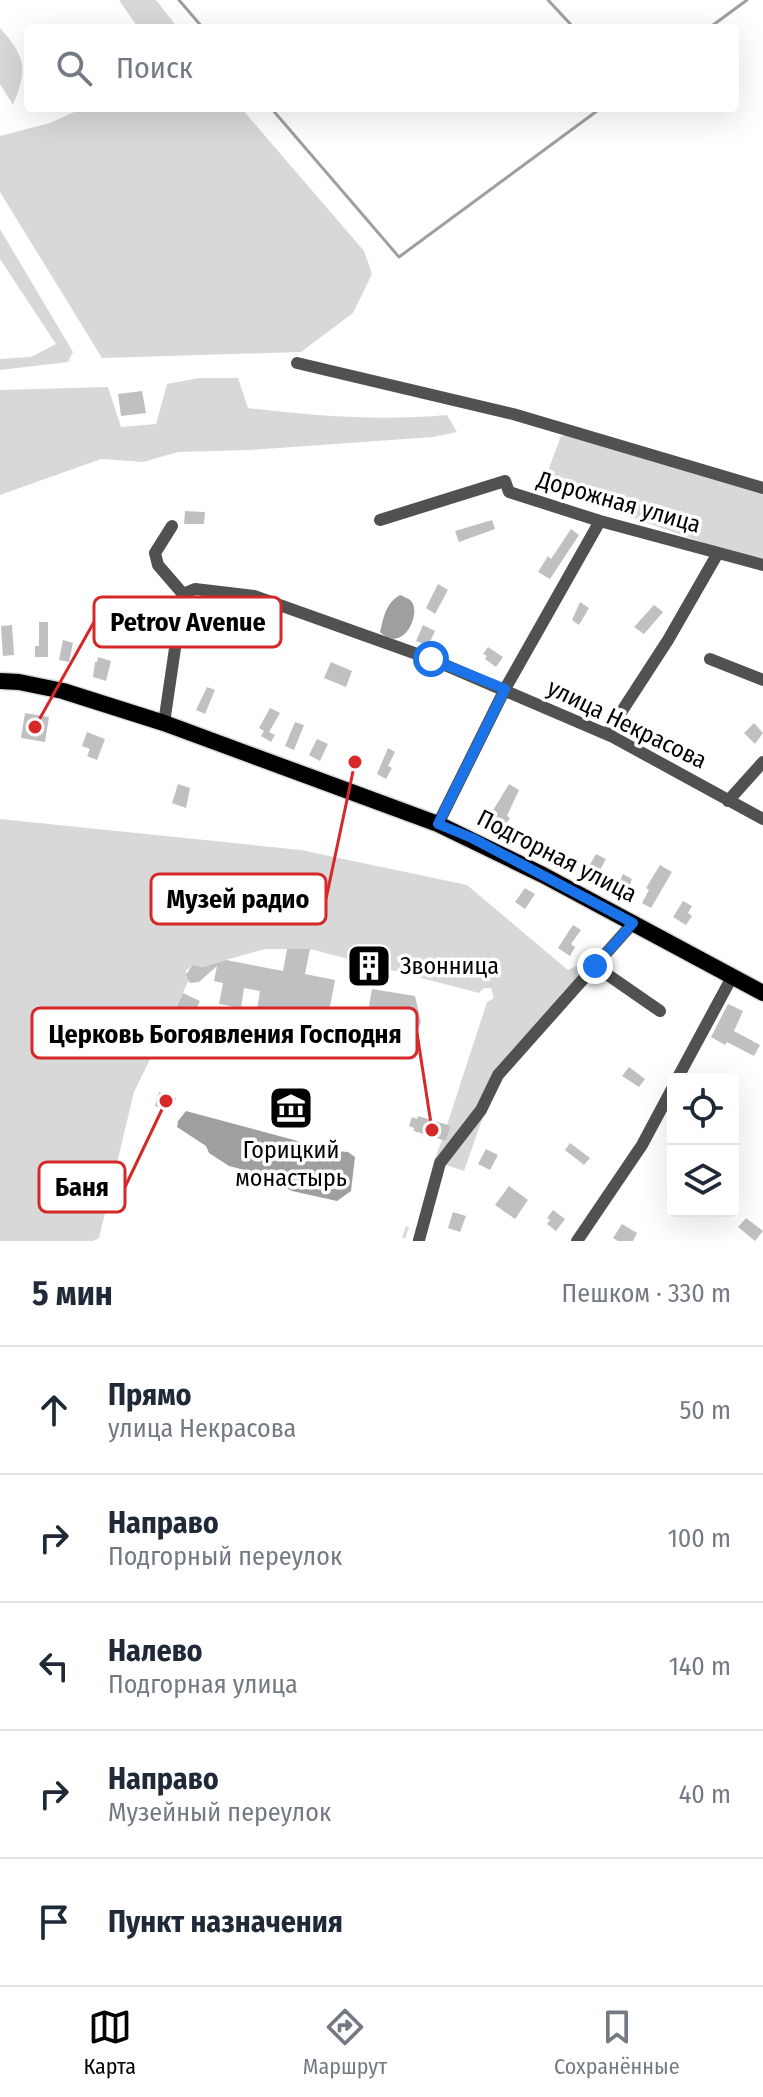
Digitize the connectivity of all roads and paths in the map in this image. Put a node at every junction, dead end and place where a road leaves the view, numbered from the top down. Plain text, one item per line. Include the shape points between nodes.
1 (297, 363) dead end
2 (763, 488) edge
3 (380, 520) dead end
4 (600, 521) junction
5 (172, 526) dead end
6 (718, 553) junction
7 (763, 565) edge
8 (189, 592) junction
9 (710, 659) dead end
10 (763, 680) edge
11 (0, 681) edge
12 (505, 689) junction
13 (164, 723) junction
14 (607, 734) junction
15 (763, 762) edge
16 (728, 801) junction
17 (763, 819) edge
18 (438, 824) junction
19 (633, 923) junction
20 (595, 966) junction
21 (732, 977) junction
22 (763, 993) edge
23 (660, 1011) dead end
24 (680, 1073) edge
25 (667, 1098) edge
26 (415, 1238) edge
27 (577, 1241) edge

1 - 2 street via 513,414
3 - 4 street, Дорожная улица via 505,481 509,492
4 - 6 street, Дорожная улица
4 - 12 street
5 - 8 street via 155,553 158,565
6 - 7 street, Дорожная улица
6 - 14 street
8 - 12 street, улица Некрасова via 254,596
8 - 13 street
9 - 10 street
11 - 13 main road, Подгорная улица via 63,691
12 - 14 street, улица Некрасова
12 - 18 street
13 - 18 main road, Подгорная улица
14 - 16 street, улица Некрасова
15 - 16 street
16 - 17 street, улица Некрасова
18 - 19 main road, Подгорная улица
19 - 20 street
19 - 21 main road, Подгорная улица
20 - 23 street
20 - 26 street via 498,1075 481,1110 440,1163
21 - 22 main road, Подгорная улица
21 - 24 street
25 - 27 street

